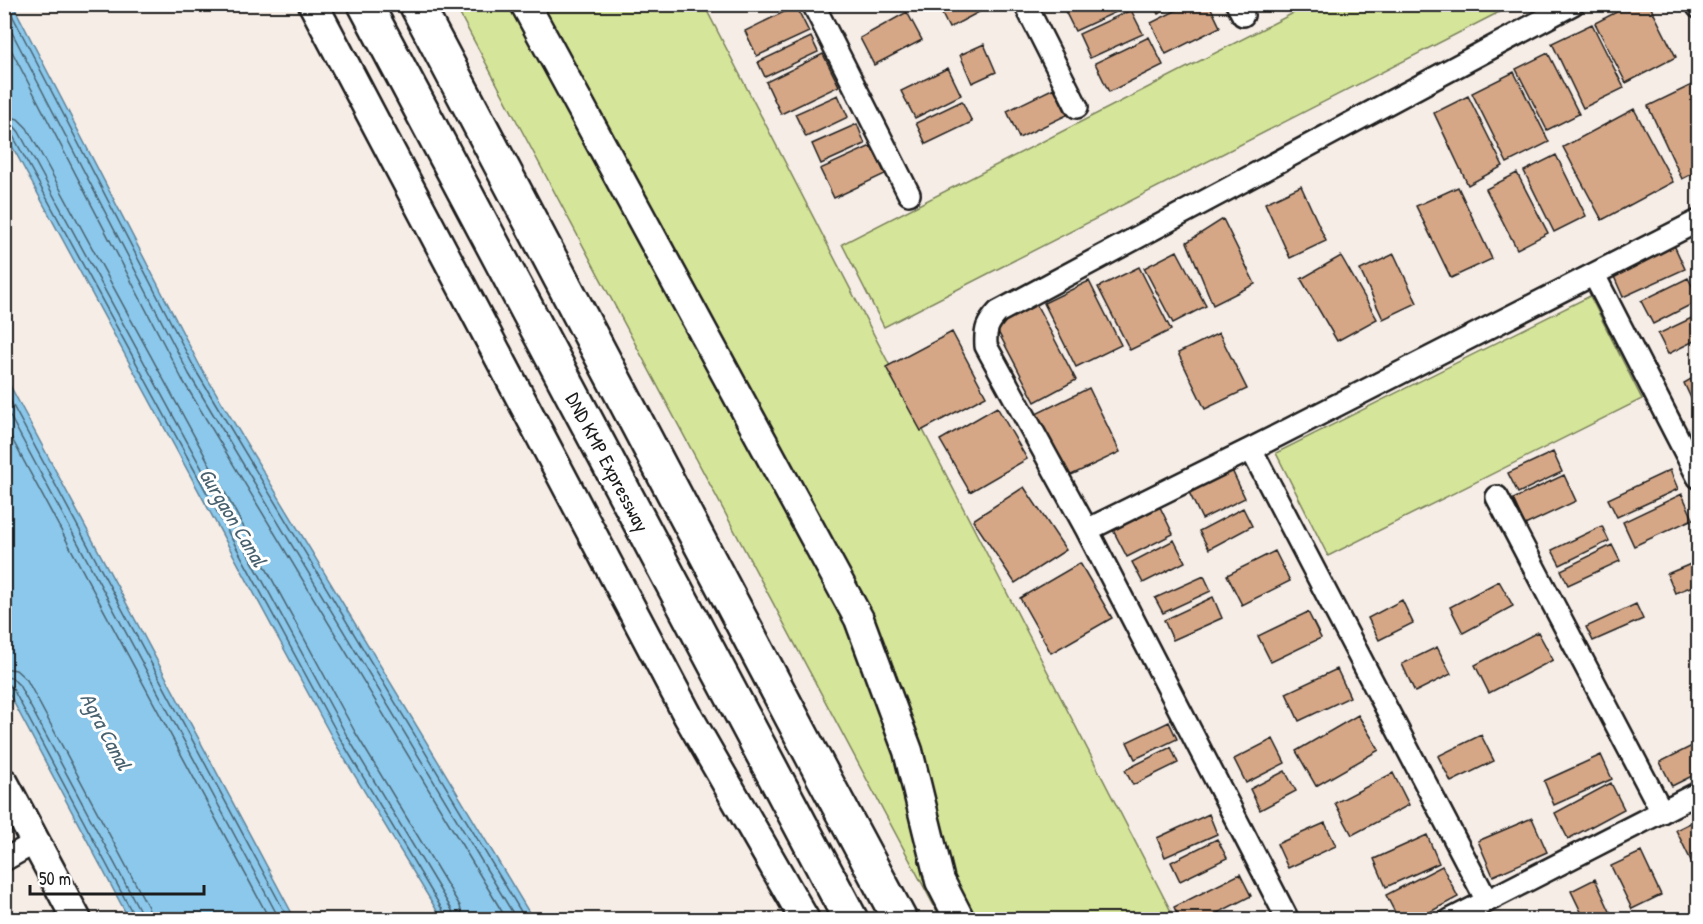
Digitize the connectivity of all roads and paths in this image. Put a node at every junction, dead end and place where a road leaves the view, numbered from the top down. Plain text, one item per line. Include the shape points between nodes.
1 (313, 4) edge
2 (365, 4) edge
3 (416, 4) edge
4 (525, 4) edge
5 (813, 4) edge
6 (1025, 4) edge
7 (1573, 4) edge
8 (1077, 107) dead end
9 (909, 194) dead end
10 (1698, 221) edge
11 (1594, 275) junction
12 (1251, 449) junction
13 (1698, 477) edge
14 (1497, 497) dead end
15 (1087, 530) junction
16 (4, 783) edge
17 (1698, 793) edge
18 (1662, 812) junction
19 (36, 842) junction
20 (4, 860) edge
21 (1487, 901) junction
22 (77, 920) edge
23 (804, 920) edge
24 (851, 920) edge
25 (900, 920) edge
26 (960, 920) edge
27 (1288, 920) edge
28 (1450, 920) edge

1 - 23 street via 688,716
2 - 24 highway, DND KMP Expressway
3 - 25 highway
4 - 26 street via 859,619 908,751 940,881
5 - 9 street
6 - 8 street
7 - 15 street via 998,312 988,322 986,346
10 - 11 street
11 - 12 street
11 - 13 street
12 - 15 street
12 - 21 street
14 - 18 street
15 - 27 street
16 - 19 street
17 - 18 street
18 - 21 street
19 - 20 street
19 - 22 street
21 - 28 street

